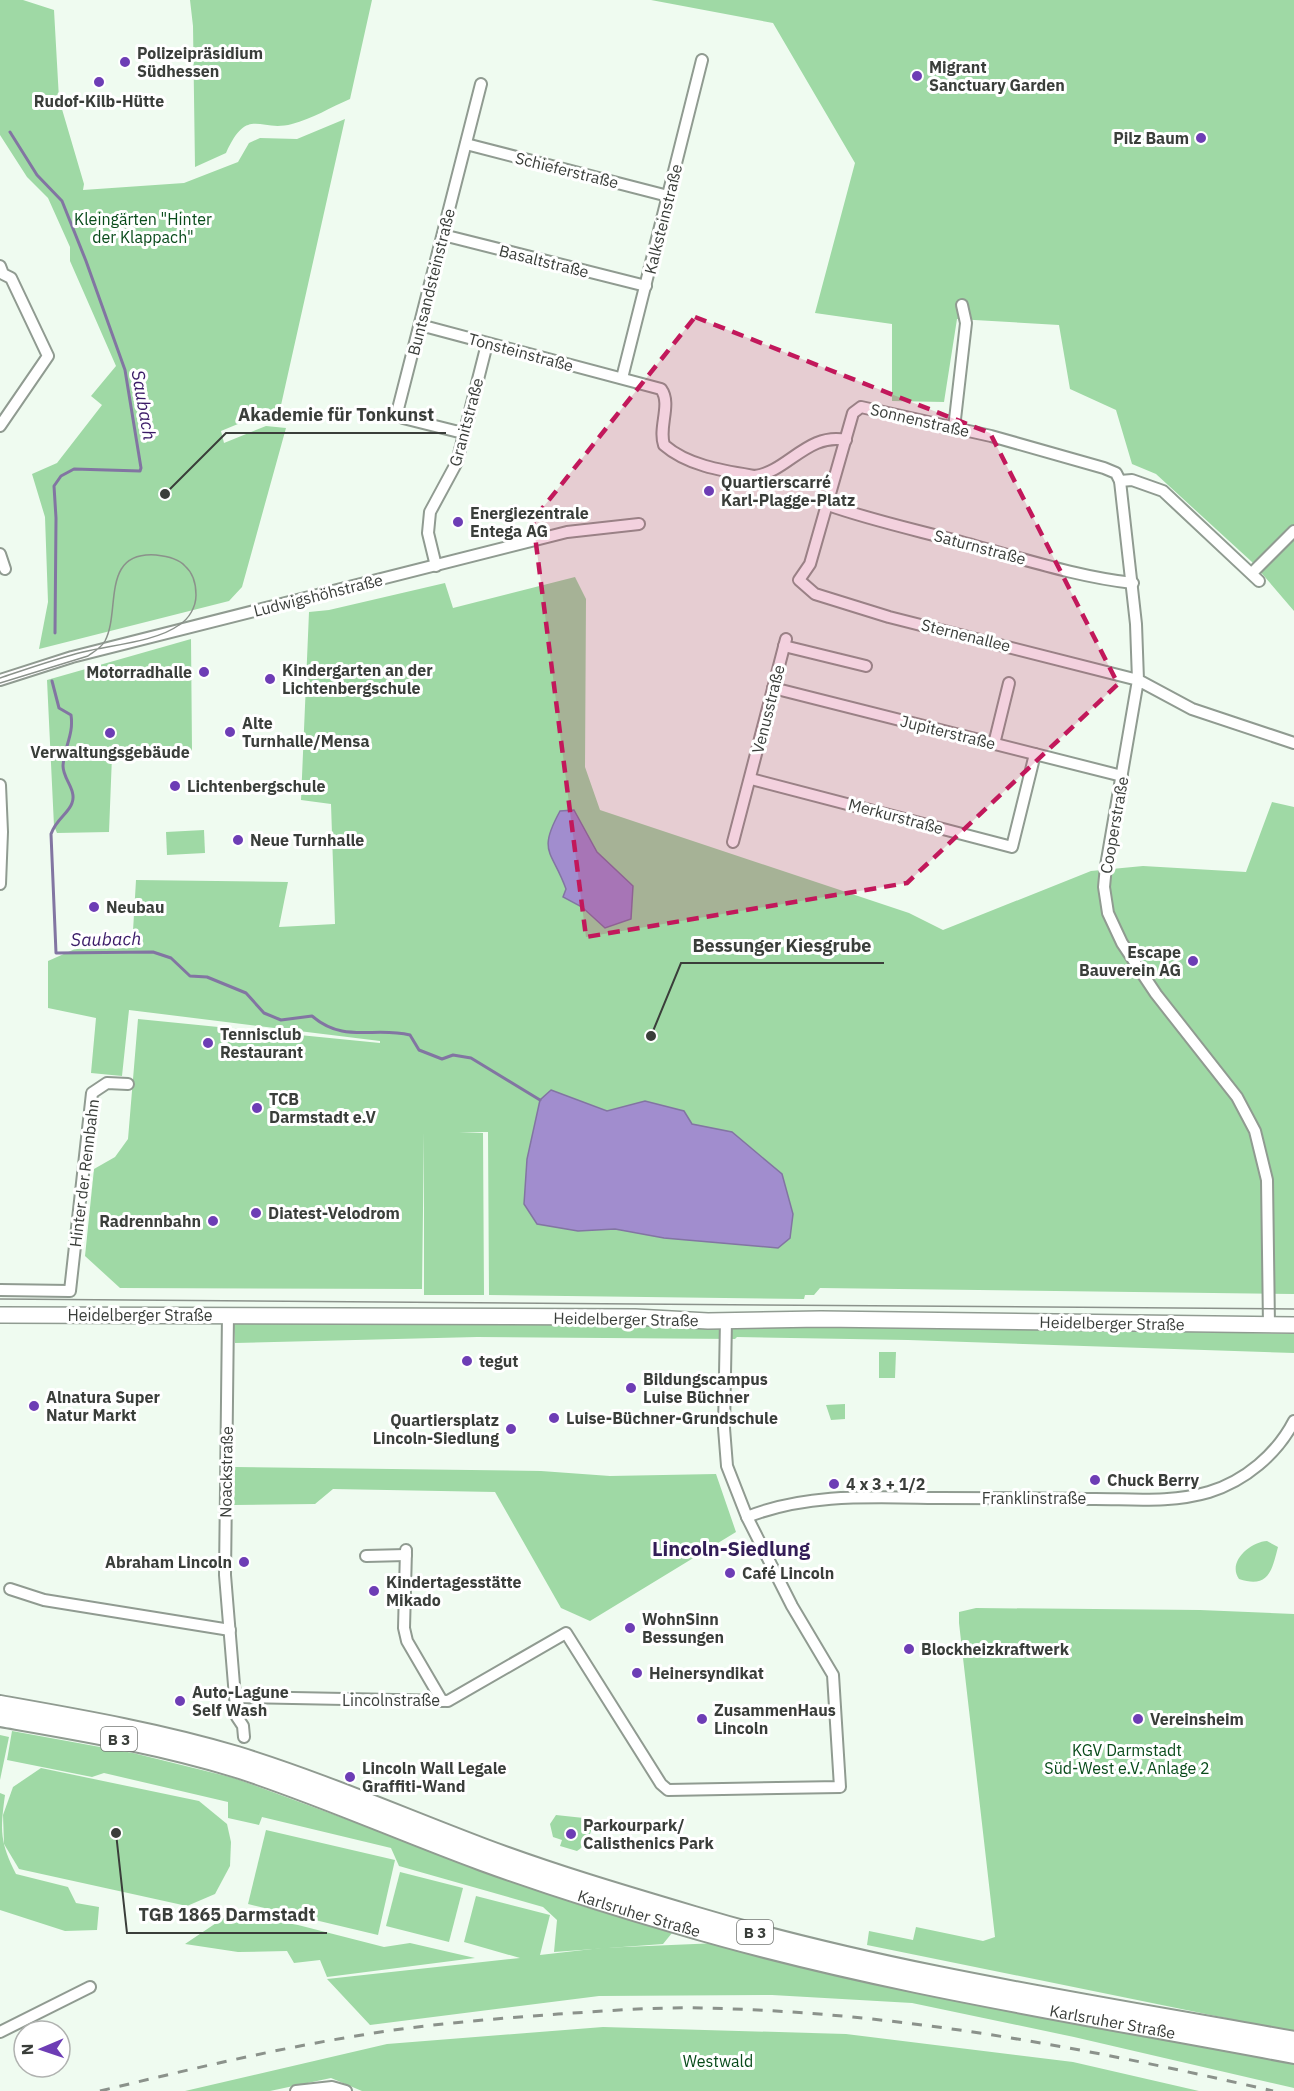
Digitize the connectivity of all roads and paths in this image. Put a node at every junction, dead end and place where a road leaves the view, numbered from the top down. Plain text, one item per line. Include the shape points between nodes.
1 (702, 60) dead end
2 (481, 84) dead end
3 (466, 144) junction
4 (668, 196) junction
5 (443, 235) junction
6 (0, 266) edge
7 (646, 286) junction
8 (962, 305) dead end
9 (420, 325) junction
10 (487, 344) junction
11 (622, 378) junction
12 (0, 426) edge
13 (954, 428) junction
14 (464, 433) junction
15 (846, 440) junction
16 (1120, 481) junction
17 (828, 505) junction
18 (639, 524) dead end
19 (1292, 533) edge
20 (0, 554) edge
21 (436, 566) junction
22 (5, 569) dead end
23 (799, 580) joint
24 (1133, 583) junction
25 (866, 666) dead end
26 (0, 680) edge
27 (1138, 680) junction
28 (1009, 683) dead end
29 (773, 688) junction
30 (1294, 743) edge
31 (994, 744) junction
32 (1035, 754) junction
33 (1122, 776) junction
34 (751, 779) junction
35 (0, 785) edge
36 (733, 842) dead end
37 (0, 884) edge
38 (128, 1084) dead end
39 (0, 1290) edge
40 (70, 1291) joint
41 (228, 1314) junction
42 (0, 1315) edge
43 (726, 1320) junction
44 (1269, 1325) junction
45 (1294, 1325) edge
46 (1294, 1421) edge
47 (747, 1517) junction
48 (366, 1556) dead end
49 (10, 1589) dead end
50 (230, 1630) junction
51 (235, 1697) junction
52 (441, 1701) junction
53 (0, 1704) edge
54 (0, 1718) edge
55 (244, 1737) dead end
56 (90, 1987) dead end
57 (0, 2032) edge
58 (1294, 2040) edge
59 (1294, 2055) edge
60 (296, 2091) edge
61 (346, 2091) edge

1 - 4 street, Kalksteinstraße
2 - 3 street, Buntsandsteinstraße
3 - 4 street, Schieferstraße
3 - 5 street, Buntsandsteinstraße
4 - 7 street, Kalksteinstraße
5 - 7 street, Basaltstraße
5 - 9 street, Buntsandsteinstraße
6 - 12 street via 3,274 11,278 48,356
7 - 11 street, Kalksteinstraße
8 - 13 street via 966,323
9 - 10 street, Tonsteinstraße
9 - 14 street, Buntsandsteinstraße via 399,415
10 - 11 street, Tonsteinstraße
10 - 14 street, Granitstraße
11 - 15 street, Tonsteinstraße via 661,389 665,401 664,445 691,461 764,475 798,451 837,438
13 - 15 street, Sonnenstraße via 861,407 852,412
13 - 16 street, Sonnenstraße via 1104,468 1116,473
14 - 21 street, Granitstraße via 453,473 430,512 428,533
15 - 17 street, Sonnenstraße
16 - 19 street via 1132,480 1163,491 1255,577
16 - 24 street, Cooperstraße
17 - 23 street, Sonnenstraße via 810,564
17 - 24 street, Saturnstraße via 1039,563
18 - 21 street, Ludwigshöhstraße via 567,532
20 - 22 street
21 - 26 street, Ludwigshöhstraße via 72,657
23 - 27 street, Sternenallee via 814,594 889,617
24 - 27 street, Cooperstraße
25 - 29 street, Venusstraße via 785,643
27 - 30 street, Sternenallee via 1192,709
27 - 33 street, Cooperstraße
28 - 31 street
29 - 31 street, Jupiterstraße
29 - 34 street, Venusstraße
31 - 32 street, Jupiterstraße
32 - 33 street, Jupiterstraße
32 - 34 street, Merkurstraße via 1012,847
33 - 44 street, Cooperstraße via 1106,866 1108,914 1156,994 1237,1097 1256,1131 1268,1191
34 - 36 street
35 - 37 street
38 - 40 street, Hinter der Rennbahn via 107,1083 92,1093
39 - 40 street, Heidelberger Straße
41 - 42 street, Heidelberger Straße
41 - 43 street, Heidelberger Straße
41 - 50 street, Noackstraße via 225,1543
43 - 44 street, Heidelberger Straße
43 - 47 street via 726,1456 731,1483
44 - 45 street, Heidelberger Straße
46 - 47 street, Franklinstraße via 1277,1447 1252,1470 1211,1491 1184,1498 842,1498 789,1503
47 - 52 street, Lincolnstraße via 792,1606 833,1675 840,1787 668,1790 566,1634 448,1701
48 - 52 street via 406,1552 407,1641
49 - 50 street via 44,1600
50 - 51 street, Noackstraße
51 - 52 street, Lincolnstraße
51 - 55 street, Noackstraße
53 - 58 main road, Karlsruher Straße / B 3 via 162,1735 234,1754 574,1879 737,1928 1016,1989
54 - 59 main road, Karlsruher Straße / B 3 via 126,1740 235,1769 483,1862 725,1938 892,1978
56 - 57 street
60 - 61 street via 332,2087

